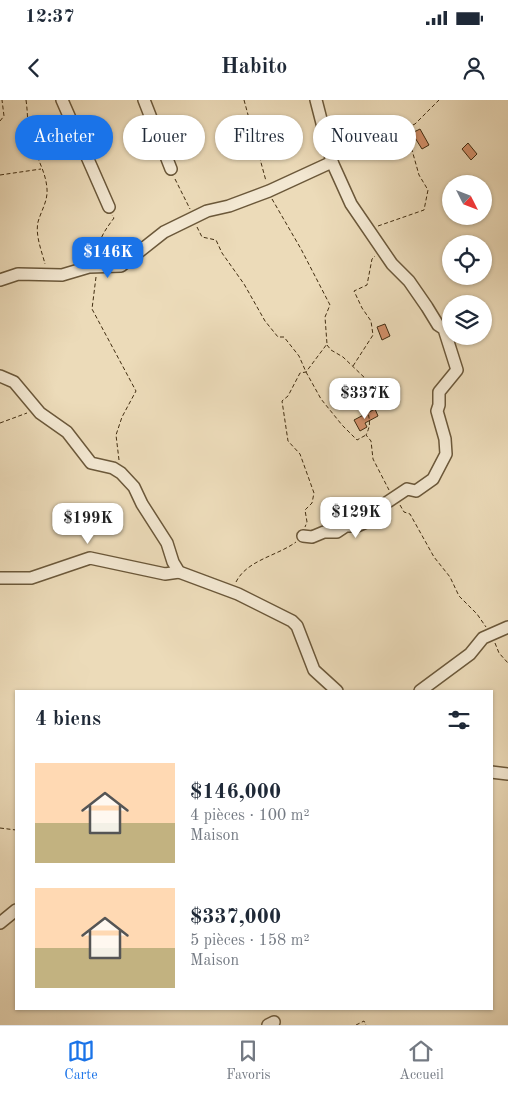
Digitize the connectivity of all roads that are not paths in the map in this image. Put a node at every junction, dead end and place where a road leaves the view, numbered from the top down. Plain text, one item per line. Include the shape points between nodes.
1 (62, 100) edge
2 (144, 100) edge
3 (316, 100) edge
4 (332, 162) junction
5 (170, 169) road end
6 (109, 207) road end
7 (0, 280) edge
8 (0, 376) edge
9 (303, 536) road end
10 (179, 572) junction
11 (0, 578) edge
12 (508, 627) edge
13 (336, 690) edge
14 (421, 690) edge
15 (493, 772) edge
16 (508, 774) edge
17 (15, 911) edge
18 (0, 923) edge

1 - 6 street
2 - 5 street
3 - 4 street
4 - 7 street via 269,191 207,211 164,232 122,266 89,267 62,275 18,274
4 - 9 street via 352,204 376,242 444,329 457,370 439,392 437,411 446,454 433,479 416,491 407,489 383,505 375,518 357,526 346,526 337,532 324,532 312,537
8 - 10 street via 14,382 40,413 67,432 91,463 113,468 134,487 167,543
10 - 11 street via 165,574 90,558 31,578
10 - 13 street via 231,591 292,621 297,626 314,670
12 - 14 street via 483,638 470,654
15 - 16 street
17 - 18 street

